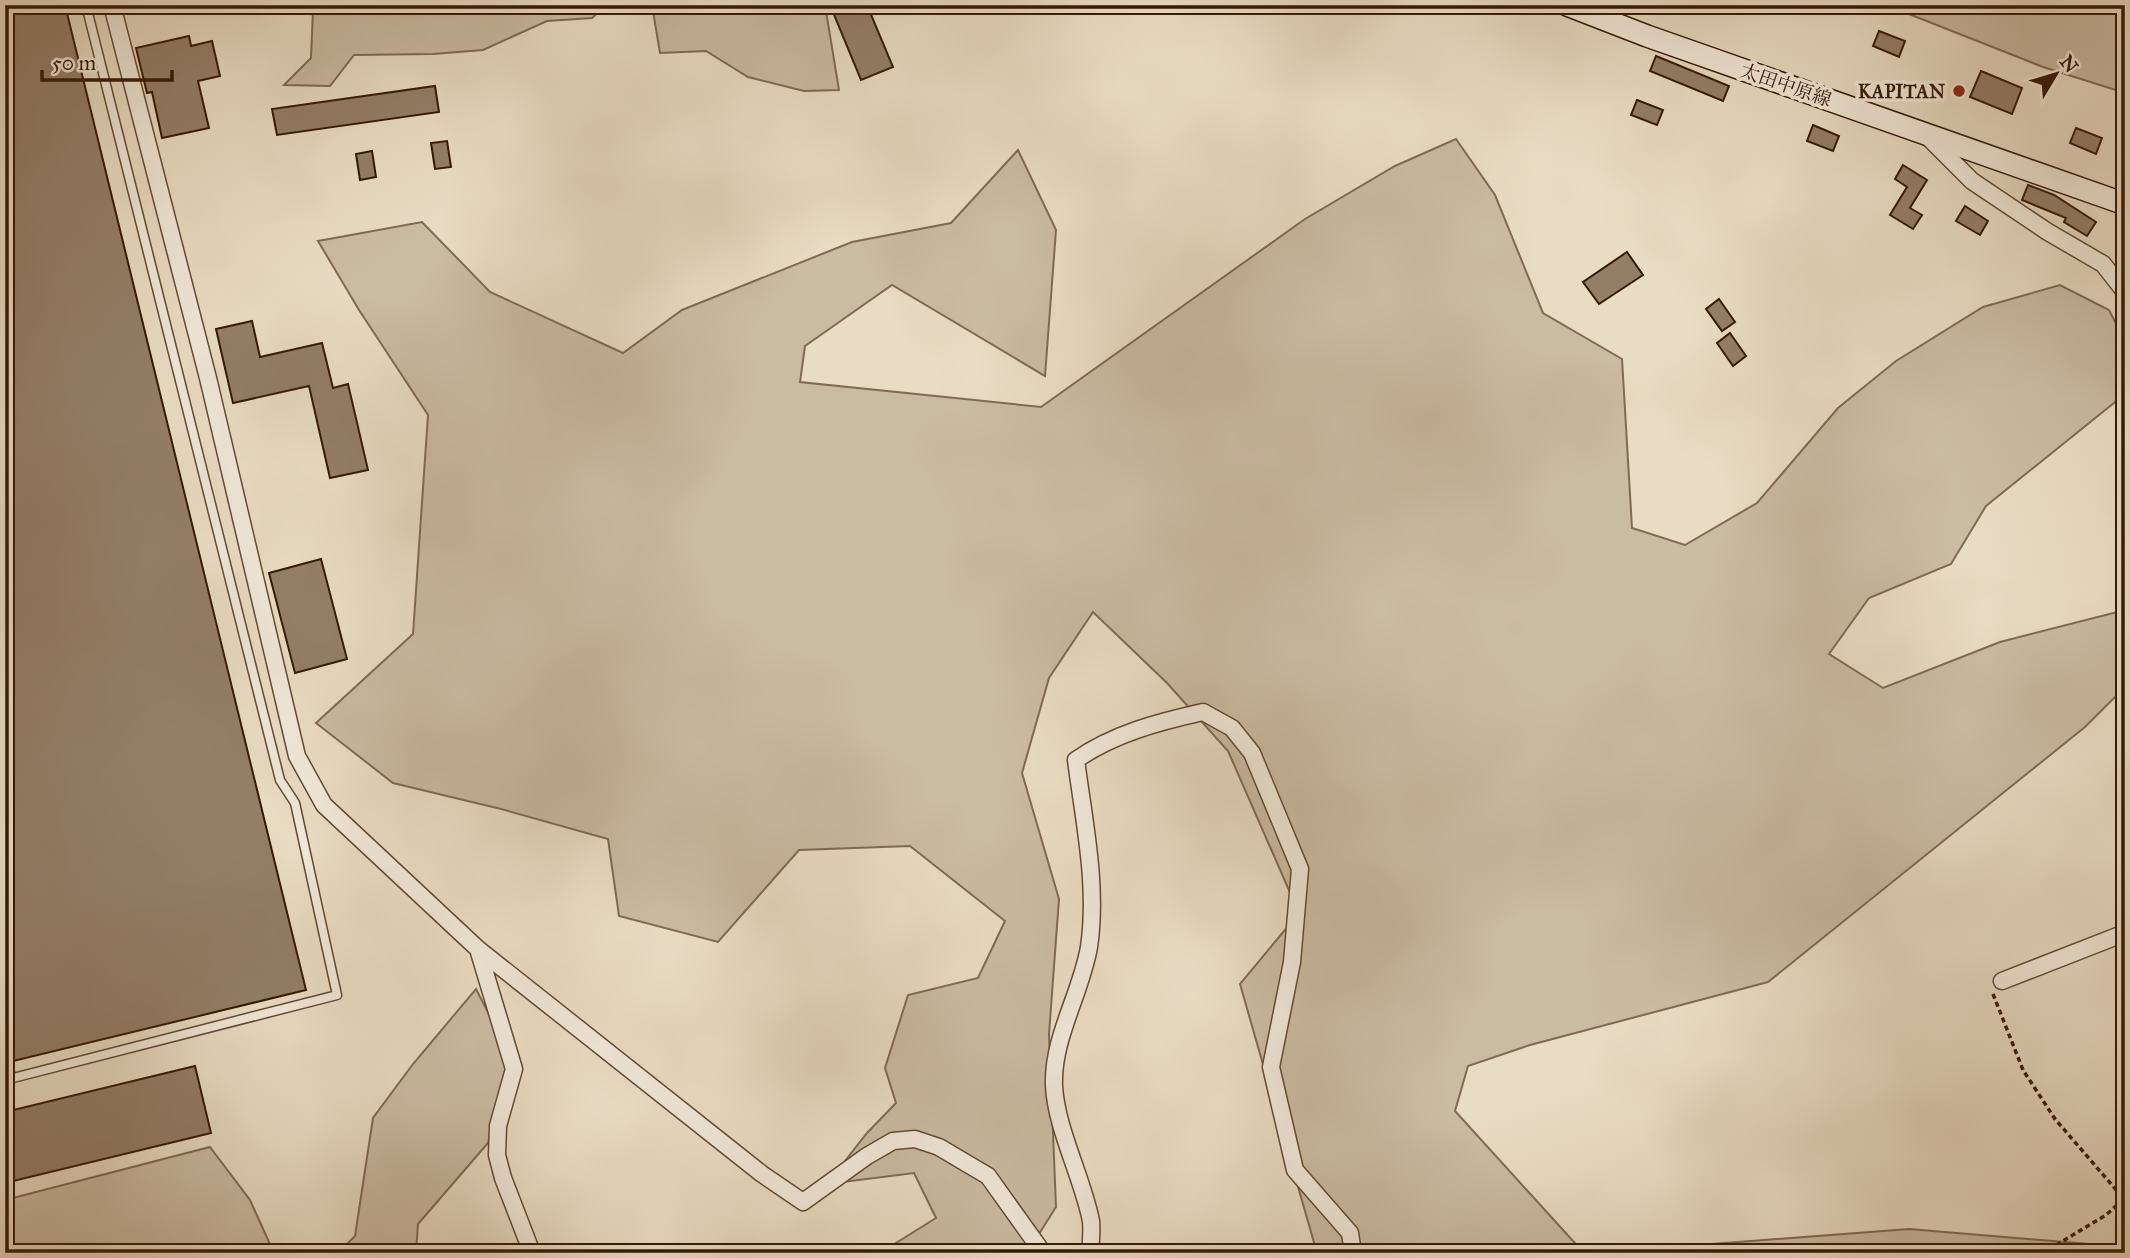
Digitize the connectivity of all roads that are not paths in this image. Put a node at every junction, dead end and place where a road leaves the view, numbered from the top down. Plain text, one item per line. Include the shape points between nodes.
1 (86, 5) edge
2 (112, 5) edge
3 (1567, 5) edge
4 (1927, 135) junction
5 (2125, 204) edge
6 (2125, 292) edge
7 (2125, 933) edge
8 (478, 949) junction
9 (2002, 981) road end
10 (5, 1080) edge
11 (532, 1253) edge
12 (1043, 1253) edge
13 (1090, 1253) edge
14 (1353, 1253) edge

1 - 10 lane via 279,780 295,803 337,995
2 - 8 street via 205,365 297,756 324,805
3 - 4 main road, 太田中原線
4 - 5 main road, 太田中原線
4 - 6 street via 1972,181 2103,264
7 - 9 street
8 - 11 street via 514,1069 498,1126 498,1155
8 - 12 street via 803,1202 893,1141 915,1139 939,1147 988,1176
13 - 14 street via 1091,1223 1054,1089 1054,1062 1088,951 1093,899 1076,760 1097,746 1159,722 1203,712 1231,729 1252,753 1300,869 1292,962 1270,1067 1296,1170 1350,1233

